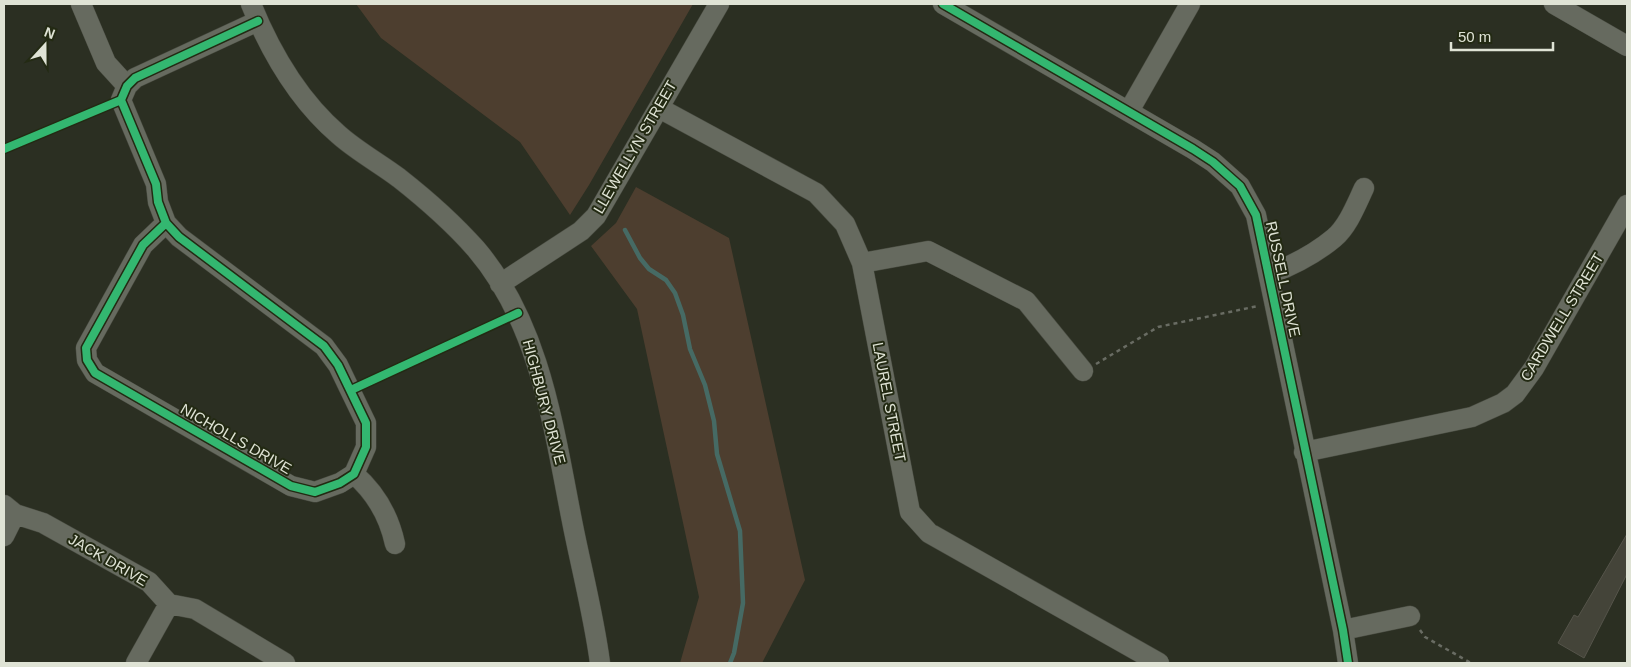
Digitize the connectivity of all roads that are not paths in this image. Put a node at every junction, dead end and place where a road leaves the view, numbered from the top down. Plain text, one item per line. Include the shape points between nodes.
1 (81, 4) edge
2 (719, 4) edge
3 (943, 4) edge
4 (1190, 4) edge
5 (1554, 4) edge
6 (254, 13) edge
7 (1627, 46) edge
8 (127, 86) junction
9 (659, 108) junction
10 (1129, 111) junction
11 (1364, 188) dead end
12 (1627, 205) edge
13 (166, 223) junction
14 (862, 263) junction
15 (1270, 274) junction
16 (500, 284) junction
17 (1083, 371) road end
18 (1304, 452) junction
19 (354, 474) junction
20 (9, 510) edge
21 (4, 536) edge
22 (395, 544) dead end
23 (169, 604) junction
24 (1410, 616) road end
25 (1343, 630) junction
26 (136, 663) edge
27 (285, 663) edge
28 (600, 663) edge
29 (1159, 663) edge
30 (1348, 663) edge

1 - 8 street via 106,63
2 - 9 street, LLEWELLYN STREET
3 - 10 street, RUSSELL DRIVE
4 - 10 street
5 - 7 street
6 - 8 street via 135,78
6 - 16 street, HIGHBURY DRIVE via 284,73 309,106 339,136 452,222 478,251
8 - 13 street via 121,100 156,184 158,202
9 - 14 street, LAUREL STREET via 816,193 845,224
9 - 16 street, LLEWELLYN STREET via 596,216 581,231
10 - 15 street, RUSSELL DRIVE via 1213,162 1240,186 1256,215
11 - 15 street via 1334,238
12 - 18 street, CARDWELL STREET via 1534,368 1515,394 1472,417
13 - 19 street via 179,237 324,346 338,365 366,423 366,447
13 - 19 street, NICHOLLS DRIVE via 143,245 86,348 87,360 94,374 291,486 315,492
14 - 17 street via 928,251 1026,302
14 - 29 street, LAUREL STREET via 910,512 929,534
15 - 18 street, RUSSELL DRIVE
16 - 28 street, HIGHBURY DRIVE via 518,313 532,350 554,432
18 - 25 street, RUSSELL DRIVE
19 - 22 street via 370,488 390,522
20 - 21 street
20 - 23 street, JACK DRIVE via 43,523 149,582
23 - 26 street
23 - 27 street via 194,610
24 - 25 street
25 - 30 street, RUSSELL DRIVE

